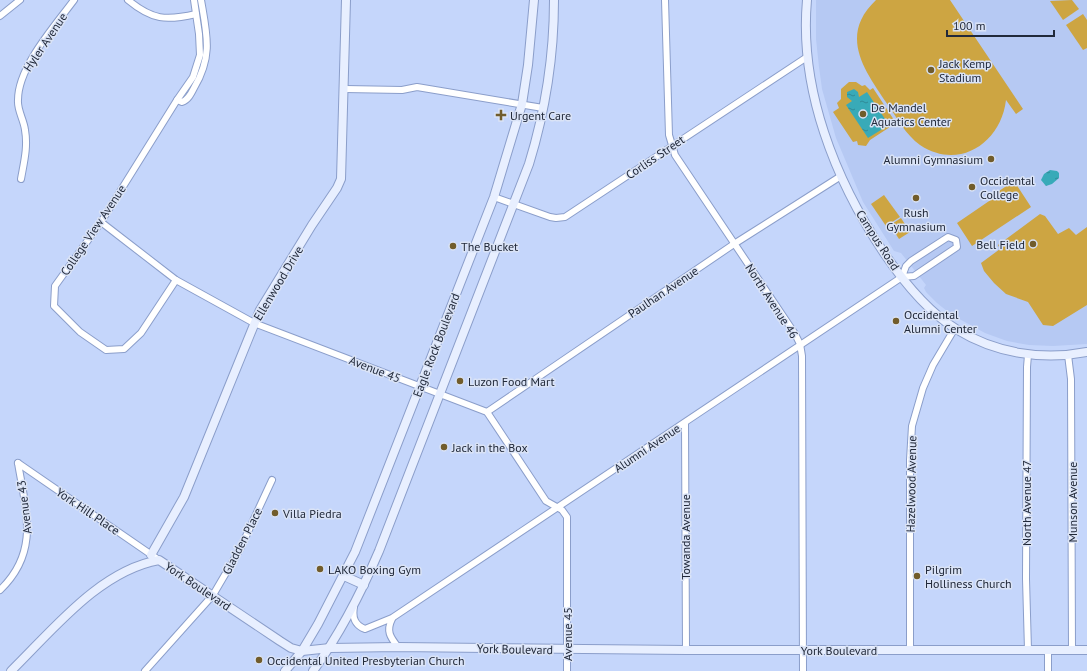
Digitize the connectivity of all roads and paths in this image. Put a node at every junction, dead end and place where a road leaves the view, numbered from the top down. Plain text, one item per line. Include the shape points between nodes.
1 (20, 0) edge
2 (74, 0) edge
3 (128, 0) edge
4 (194, 0) edge
5 (201, 0) edge
6 (346, 0) edge
7 (534, 0) edge
8 (554, 0) edge
9 (665, 0) edge
10 (807, 0) edge
11 (196, 14) junction
12 (0, 16) edge
13 (807, 57) junction
14 (345, 89) junction
15 (177, 100) junction
16 (522, 104) junction
17 (543, 108) junction
18 (672, 146) junction
19 (841, 176) junction
20 (21, 178) dead end
21 (494, 197) junction
22 (513, 204) junction
23 (101, 222) junction
24 (734, 244) junction
25 (902, 277) junction
26 (176, 280) junction
27 (254, 323) junction
28 (955, 328) junction
29 (800, 344) junction
30 (1087, 352) edge
31 (1028, 355) junction
32 (1068, 355) junction
33 (420, 386) junction
34 (440, 394) junction
35 (487, 412) junction
36 (685, 423) junction
37 (18, 463) joint
38 (272, 480) dead end
39 (558, 508) junction
40 (151, 555) junction
41 (159, 560) junction
42 (344, 576) junction
43 (364, 584) junction
44 (0, 590) edge
45 (212, 595) junction
46 (357, 598) junction
47 (392, 618) junction
48 (398, 647) junction
49 (330, 648) junction
50 (568, 650) junction
51 (686, 650) junction
52 (803, 650) junction
53 (910, 650) junction
54 (1028, 650) junction
55 (1048, 650) junction
56 (1072, 650) junction
57 (1087, 650) edge
58 (302, 651) junction
59 (11, 671) edge
60 (145, 671) edge
61 (285, 671) edge
62 (313, 671) edge
63 (567, 671) edge
64 (803, 671) edge
65 (1048, 671) edge

1 - 12 street
2 - 20 street, Hyler Avenue via 25,69 18,87 17,103 27,145
3 - 11 street via 150,16 162,19
4 - 11 street, College View Avenue
5 - 15 street via 207,59 189,97 182,102
6 - 14 main road, Ellenwood Drive
7 - 16 main road, Eagle Rock Boulevard
8 - 17 main road, Eagle Rock Boulevard via 553,34
9 - 18 street, North Avenue 46 via 669,135
10 - 13 main road, Campus Road
11 - 15 street, College View Avenue via 200,55 193,77
13 - 18 street, Corliss Street
13 - 19 main road, Campus Road via 824,131
14 - 16 street via 418,88
14 - 27 main road, Ellenwood Drive via 341,179
15 - 23 street, College View Avenue
16 - 17 street
16 - 21 main road, Eagle Rock Boulevard
17 - 22 main road, Eagle Rock Boulevard via 531,156
18 - 22 street, Corliss Street via 565,217 550,217
18 - 24 street, North Avenue 46 via 675,155
19 - 24 street, Paulhan Avenue
19 - 25 main road, Campus Road via 864,223
21 - 22 street, Corliss Street
21 - 33 main road, Eagle Rock Boulevard
22 - 34 main road, Eagle Rock Boulevard
23 - 26 street, Avenue 45
23 - 26 street, College View Avenue via 55,286 54,306 80,332 106,350 124,349 140,333
24 - 29 street, North Avenue 46
24 - 35 street, Paulhan Avenue
25 - 25 street, Alumni Avenue via 914,276 957,247 956,240 948,237 911,261
25 - 28 main road, Campus Road via 930,307
25 - 29 street, Alumni Avenue
26 - 27 street, Avenue 45
27 - 33 street, Avenue 45
27 - 40 main road, Ellenwood Drive via 184,498
28 - 31 main road, Campus Road via 989,345
28 - 53 street, Hazelwood Avenue via 922,388 912,426
29 - 36 street, Alumni Avenue
29 - 52 street, North Avenue 46
30 - 32 main road, Campus Road
31 - 32 main road, Campus Road
31 - 54 street, North Avenue 47
32 - 56 street, Munson Avenue via 1072,386
33 - 34 street, Avenue 45
33 - 42 main road, Eagle Rock Boulevard
34 - 35 street, Avenue 45
34 - 43 main road, Eagle Rock Boulevard
35 - 39 street, Avenue 45 via 546,501
36 - 39 street, Alumni Avenue
36 - 51 street, Towanda Avenue
37 - 40 street, York Hill Place
37 - 44 street, Avenue 43 via 28,540 22,562
38 - 45 street, Gladden Place via 240,549
39 - 47 street, Alumni Avenue
39 - 50 street, Avenue 45 via 567,517
40 - 41 street, York Hill Place
41 - 45 main road, York Boulevard
41 - 59 main road, York Boulevard via 144,562 105,583 84,599
42 - 43 main road
42 - 58 main road, Eagle Rock Boulevard
43 - 46 main road, Eagle Rock Boulevard
45 - 58 main road, York Boulevard via 291,648
45 - 60 street, Gladden Place
46 - 47 street, Alumni Avenue via 353,613 354,620 361,628 371,628
46 - 49 main road, Eagle Rock Boulevard
47 - 48 street via 389,634
48 - 49 main road, York Boulevard
48 - 50 main road, York Boulevard
49 - 58 main road, York Boulevard
49 - 62 main road, Eagle Rock Boulevard
50 - 51 main road, York Boulevard
50 - 63 street, Avenue 45
51 - 52 main road, York Boulevard
52 - 53 main road, York Boulevard
52 - 64 street, North Avenue 46
53 - 54 main road, York Boulevard
54 - 55 main road, York Boulevard
55 - 56 main road, York Boulevard
55 - 65 street
56 - 57 main road, York Boulevard
58 - 61 main road, Eagle Rock Boulevard

